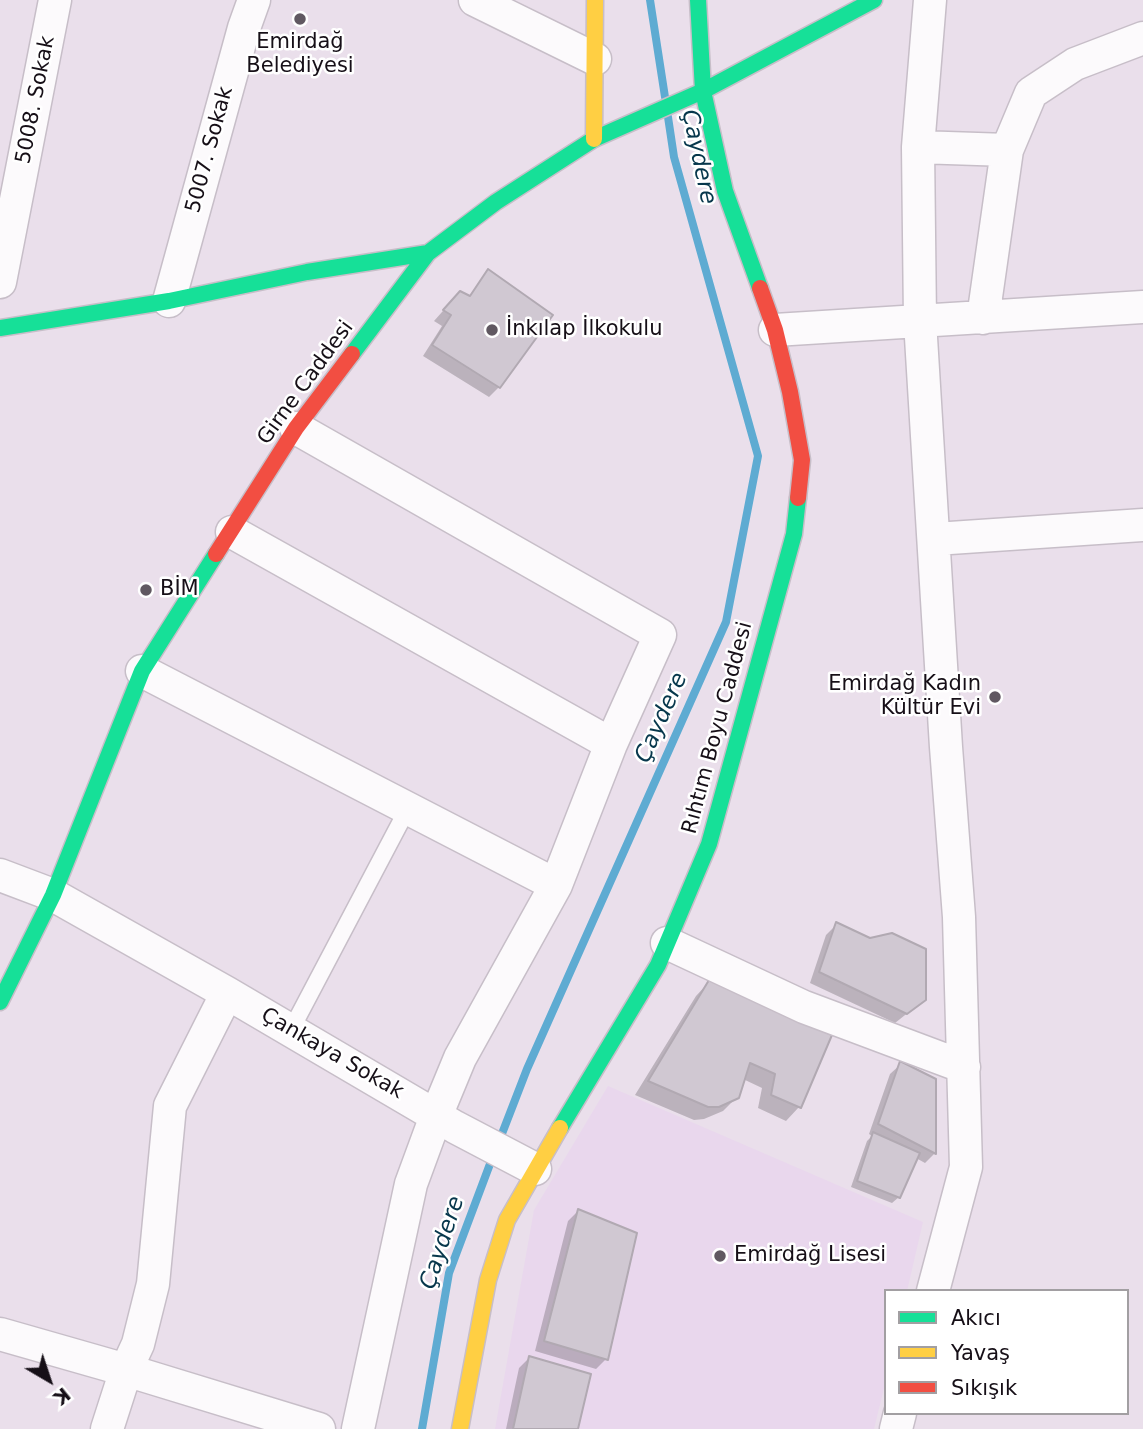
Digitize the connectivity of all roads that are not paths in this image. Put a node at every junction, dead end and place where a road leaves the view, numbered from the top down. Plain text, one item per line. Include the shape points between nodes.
1 (55, 0) edge
2 (254, 0) edge
3 (475, 0) edge
4 (595, 0) edge
5 (698, 0) edge
6 (874, 0) edge
7 (930, 0) edge
8 (1142, 45) edge
9 (596, 59) junction
10 (704, 91) junction
11 (594, 139) junction
12 (918, 148) junction
13 (1007, 150) junction
14 (428, 253) junction
15 (0, 282) edge
16 (169, 301) junction
17 (1143, 307) edge
18 (983, 318) junction
19 (920, 321) junction
20 (0, 328) edge
21 (775, 330) junction
22 (296, 428) junction
23 (1143, 525) edge
24 (232, 533) junction
25 (935, 540) junction
26 (142, 671) junction
27 (611, 744) junction
28 (408, 808) junction
29 (0, 875) edge
30 (556, 885) junction
31 (53, 895) junction
32 (667, 943) junction
33 (228, 993) junction
34 (0, 1002) edge
35 (291, 1030) junction
36 (964, 1067) junction
37 (446, 1121) junction
38 (523, 1163) junction
39 (934, 1289) edge
40 (0, 1334) edge
41 (126, 1370) junction
42 (107, 1429) edge
43 (318, 1429) edge
44 (358, 1429) edge
45 (460, 1429) edge

1 - 15 street, 5008. Sokak
2 - 16 street, 5007. Sokak
3 - 9 street
4 - 9 street
5 - 10 street, Rıhtım Boyu Caddesi
6 - 10 street, Girne Caddesi
7 - 12 street
8 - 13 street via 1075,64 1031,93
9 - 11 street
10 - 11 street, Girne Caddesi
10 - 21 street, Rıhtım Boyu Caddesi via 725,191
11 - 14 street, Girne Caddesi via 496,202
12 - 13 street
12 - 19 street
13 - 18 street
14 - 16 street
14 - 22 street, Girne Caddesi
16 - 20 street
17 - 18 street
18 - 19 street
19 - 21 street
19 - 25 street
21 - 32 street, Rıhtım Boyu Caddesi via 802,460 794,534 709,844
22 - 24 street, Girne Caddesi
22 - 27 street via 660,635
23 - 25 street
24 - 26 street, Girne Caddesi
24 - 27 street
25 - 36 street
26 - 28 street
26 - 31 street, Girne Caddesi
27 - 30 street
28 - 30 street
28 - 35 lane
29 - 31 street, Çankaya Sokak
30 - 37 street via 460,1058
31 - 33 street, Çankaya Sokak
31 - 34 street, Girne Caddesi
32 - 36 street via 804,1007
32 - 38 street, Rıhtım Boyu Caddesi via 658,965
33 - 35 street, Çankaya Sokak
33 - 41 street via 170,1106 153,1284 138,1344
35 - 37 street, Çankaya Sokak
36 - 39 street via 966,1167
37 - 38 street, Çankaya Sokak
37 - 44 street via 411,1184
38 - 45 street, Rıhtım Boyu Caddesi via 488,1280
40 - 41 street
41 - 42 street
41 - 43 street

